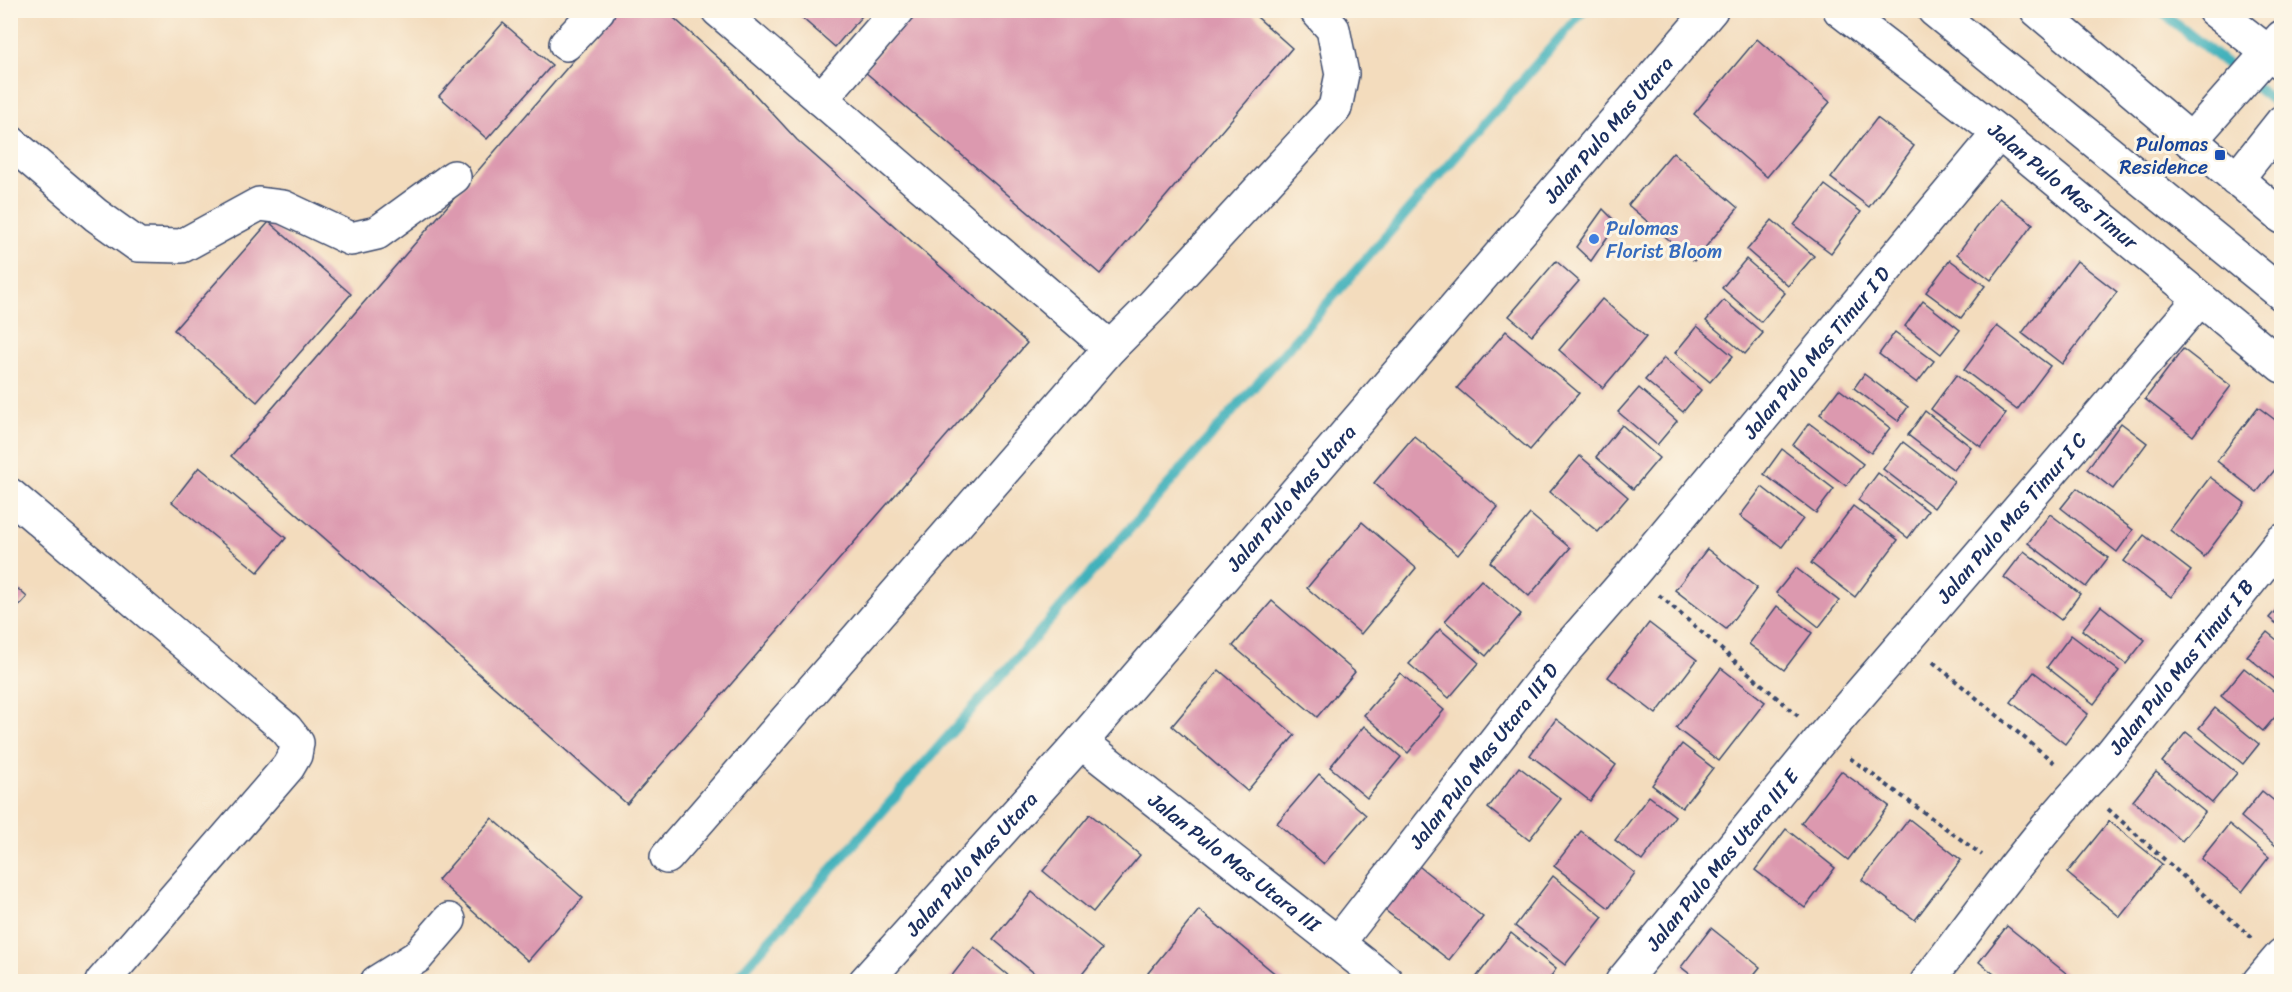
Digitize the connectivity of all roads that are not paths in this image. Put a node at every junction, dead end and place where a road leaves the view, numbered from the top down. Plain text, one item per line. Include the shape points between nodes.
1 (598, 10) edge
2 (718, 10) edge
3 (898, 10) edge
4 (1316, 10) edge
5 (1711, 10) edge
6 (1840, 10) edge
7 (1934, 10) edge
8 (2037, 10) edge
9 (2214, 10) edge
10 (566, 44) dead end
11 (2272, 55) edge
12 (821, 99) junction
13 (2282, 122) edge
14 (2198, 132) junction
15 (1999, 133) junction
16 (10, 142) edge
17 (2244, 169) junction
18 (454, 177) dead end
19 (2282, 217) edge
20 (2282, 294) edge
21 (2200, 299) junction
22 (1110, 348) junction
23 (2282, 366) edge
24 (10, 495) edge
25 (2282, 541) edge
26 (1633, 573) joint
27 (1822, 738) joint
28 (1081, 742) junction
29 (667, 857) dead end
30 (449, 920) dead end
31 (1338, 943) junction
32 (1383, 980) edge
33 (102, 981) edge
34 (377, 981) edge
35 (866, 981) edge
36 (1622, 981) edge
37 (1927, 981) edge

1 - 10 street
2 - 12 street
3 - 12 street
4 - 22 street via 1334,29 1342,74 1335,108
5 - 28 street, Jalan Pulo Mas Utara
6 - 15 street, Jalan Pulo Mas Timur
7 - 20 street
8 - 14 street
9 - 11 street
11 - 14 street
12 - 22 street
13 - 17 street
14 - 17 street
15 - 21 street, Jalan Pulo Mas Timur
15 - 26 street, Jalan Pulo Mas Timur I D
16 - 18 street via 138,245 182,246 259,204 284,207 351,239 378,233
17 - 19 street
21 - 23 street, Jalan Pulo Mas Timur
21 - 27 street, Jalan Pulo Mas Timur I C
22 - 29 street
24 - 33 street via 297,742 288,767
25 - 37 street, Jalan Pulo Mas Timur I B via 2009,874
26 - 31 street, Jalan Pulo Mas Utara III D via 1566,650
27 - 36 street, Jalan Pulo Mas Utara III E
28 - 31 street, Jalan Pulo Mas Utara III
28 - 35 street, Jalan Pulo Mas Utara
30 - 34 street via 417,957
31 - 32 street, Jalan Pulo Mas Utara III

